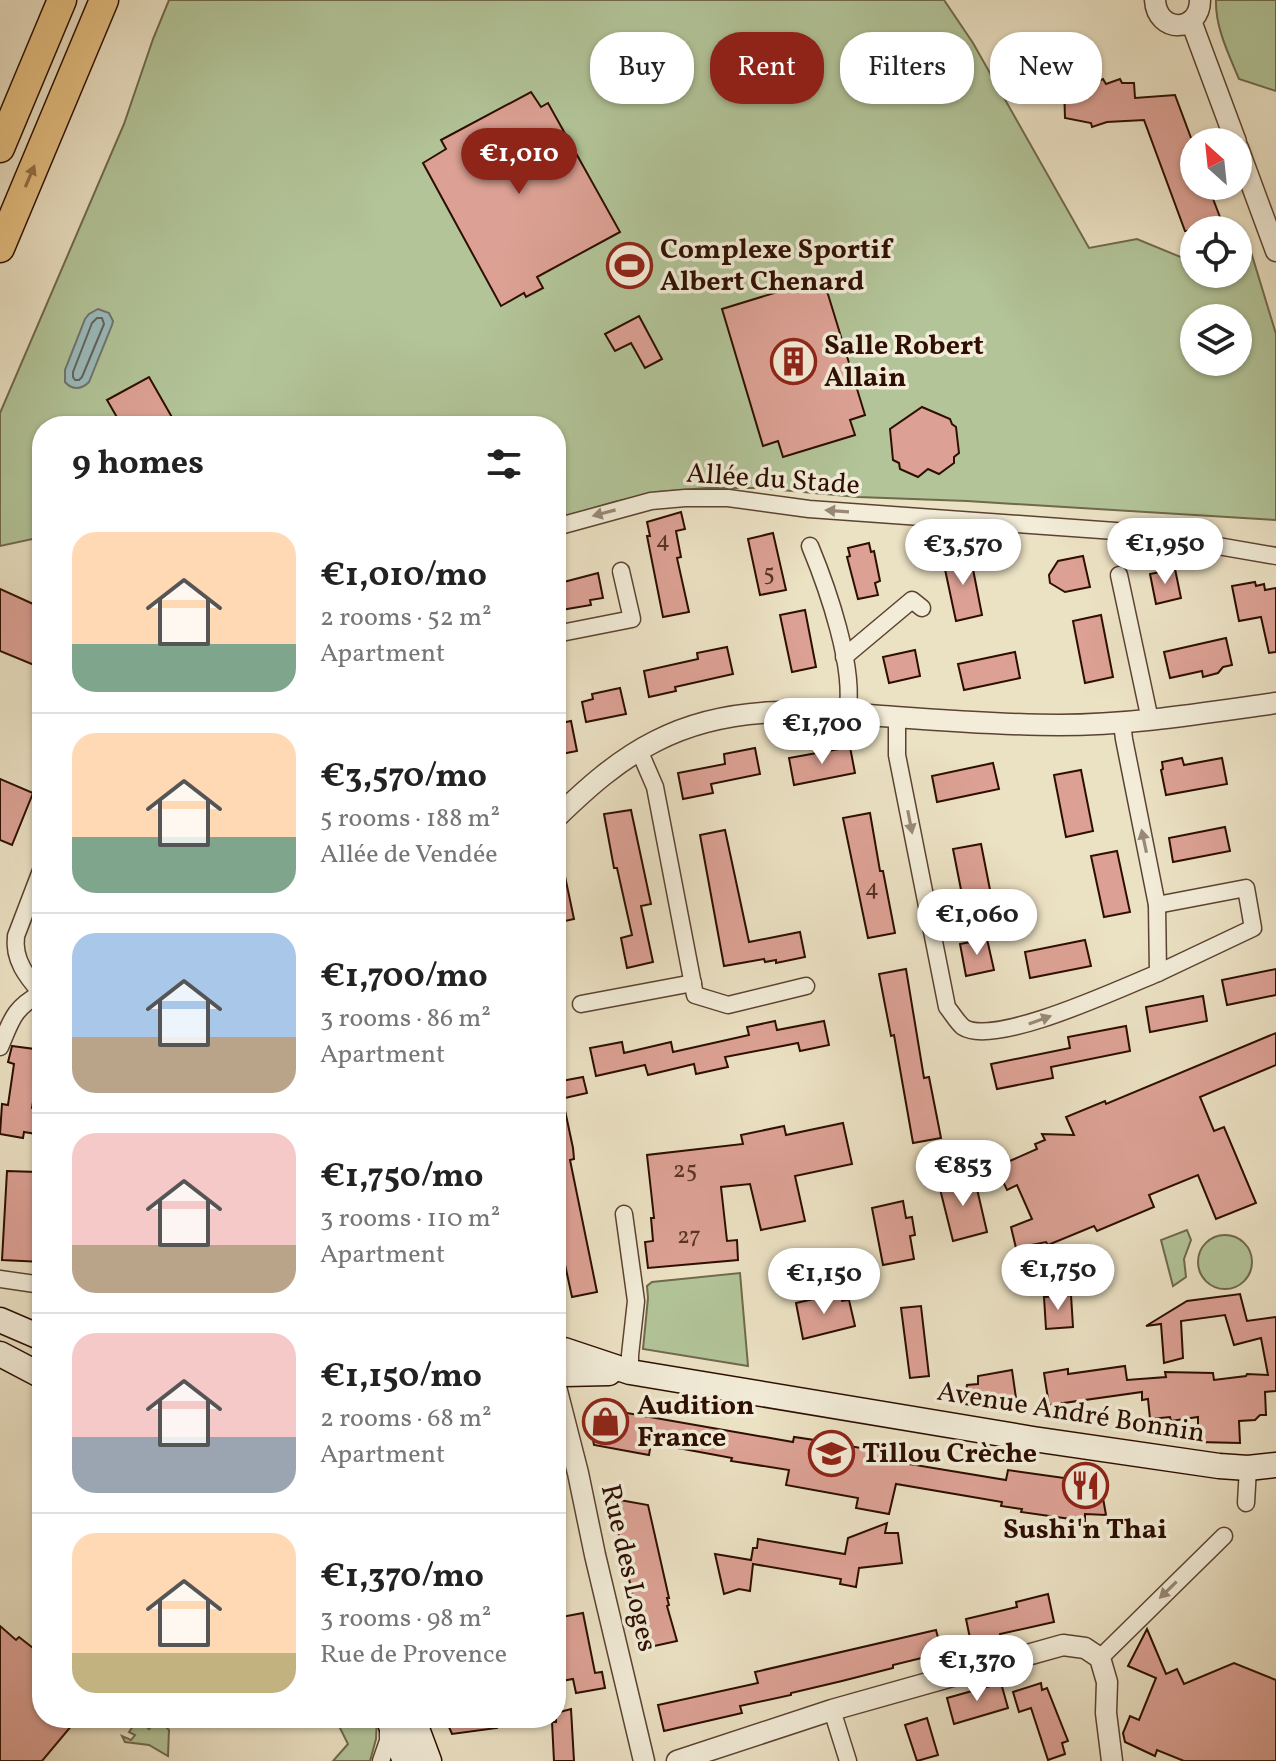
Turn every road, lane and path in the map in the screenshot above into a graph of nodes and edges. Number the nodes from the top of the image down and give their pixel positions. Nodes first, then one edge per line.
1 (62, 0) edge
2 (104, 0) edge
3 (1155, 0) edge
4 (1200, 0) edge
5 (1191, 21) junction
6 (1231, 128) edge
7 (0, 148) edge
8 (1252, 186) edge
9 (0, 248) edge
10 (1276, 251) edge
11 (566, 524) edge
12 (810, 546) dead end
13 (1276, 556) edge
14 (621, 571) dead end
15 (1119, 575) dead end
16 (922, 608) dead end
17 (566, 632) edge
18 (844, 657) junction
19 (1276, 703) edge
20 (847, 713) junction
21 (897, 717) junction
22 (1150, 720) junction
23 (1122, 723) junction
24 (639, 750) junction
25 (566, 809) edge
26 (32, 894) edge
27 (1157, 905) junction
28 (1158, 973) junction
29 (32, 983) edge
30 (693, 983) junction
31 (806, 986) dead end
32 (32, 998) edge
33 (581, 1004) dead end
34 (0, 1047) edge
35 (624, 1214) dead end
36 (0, 1279) edge
37 (32, 1284) edge
38 (0, 1320) edge
39 (32, 1334) edge
40 (0, 1354) edge
41 (566, 1367) edge
42 (32, 1371) edge
43 (630, 1372) junction
44 (566, 1405) edge
45 (1276, 1465) edge
46 (1248, 1468) junction
47 (1246, 1503) dead end
48 (1224, 1536) dead end
49 (1100, 1658) junction
50 (832, 1710) junction
51 (388, 1728) edge
52 (392, 1728) edge
53 (417, 1728) edge
54 (381, 1761) edge
55 (405, 1761) edge
56 (429, 1761) edge
57 (644, 1761) edge
58 (677, 1761) edge
59 (848, 1761) edge
60 (1112, 1761) edge

1 - 7 highway
9 -> 2 highway
3 - 5 street
4 - 5 street
5 - 6 street
8 - 10 street
13 -> 11 street, Allée du Stade
12 - 18 street
14 - 17 street
15 - 22 street
16 - 18 street
18 - 20 street
19 - 22 street
20 - 21 street
20 - 24 street
21 - 23 street
21 -> 28 street
22 - 23 street
27 -> 23 street
24 - 25 street
24 - 30 street
26 - 29 street
27 - 28 street
27 - 28 street
30 - 31 street
30 - 33 street
32 - 34 street
35 - 43 street
36 - 37 street
38 - 39 main road
40 - 42 main road
41 - 43 main road
43 - 46 main road, Avenue André Bonnin
44 - 57 street, Rue des Loges
45 - 46 main road, Avenue André Bonnin
46 - 47 street
48 -> 49 street
49 - 50 street
49 - 60 street
50 - 58 street
50 - 59 street
51 - 54 street
52 - 55 main road
53 - 56 main road

